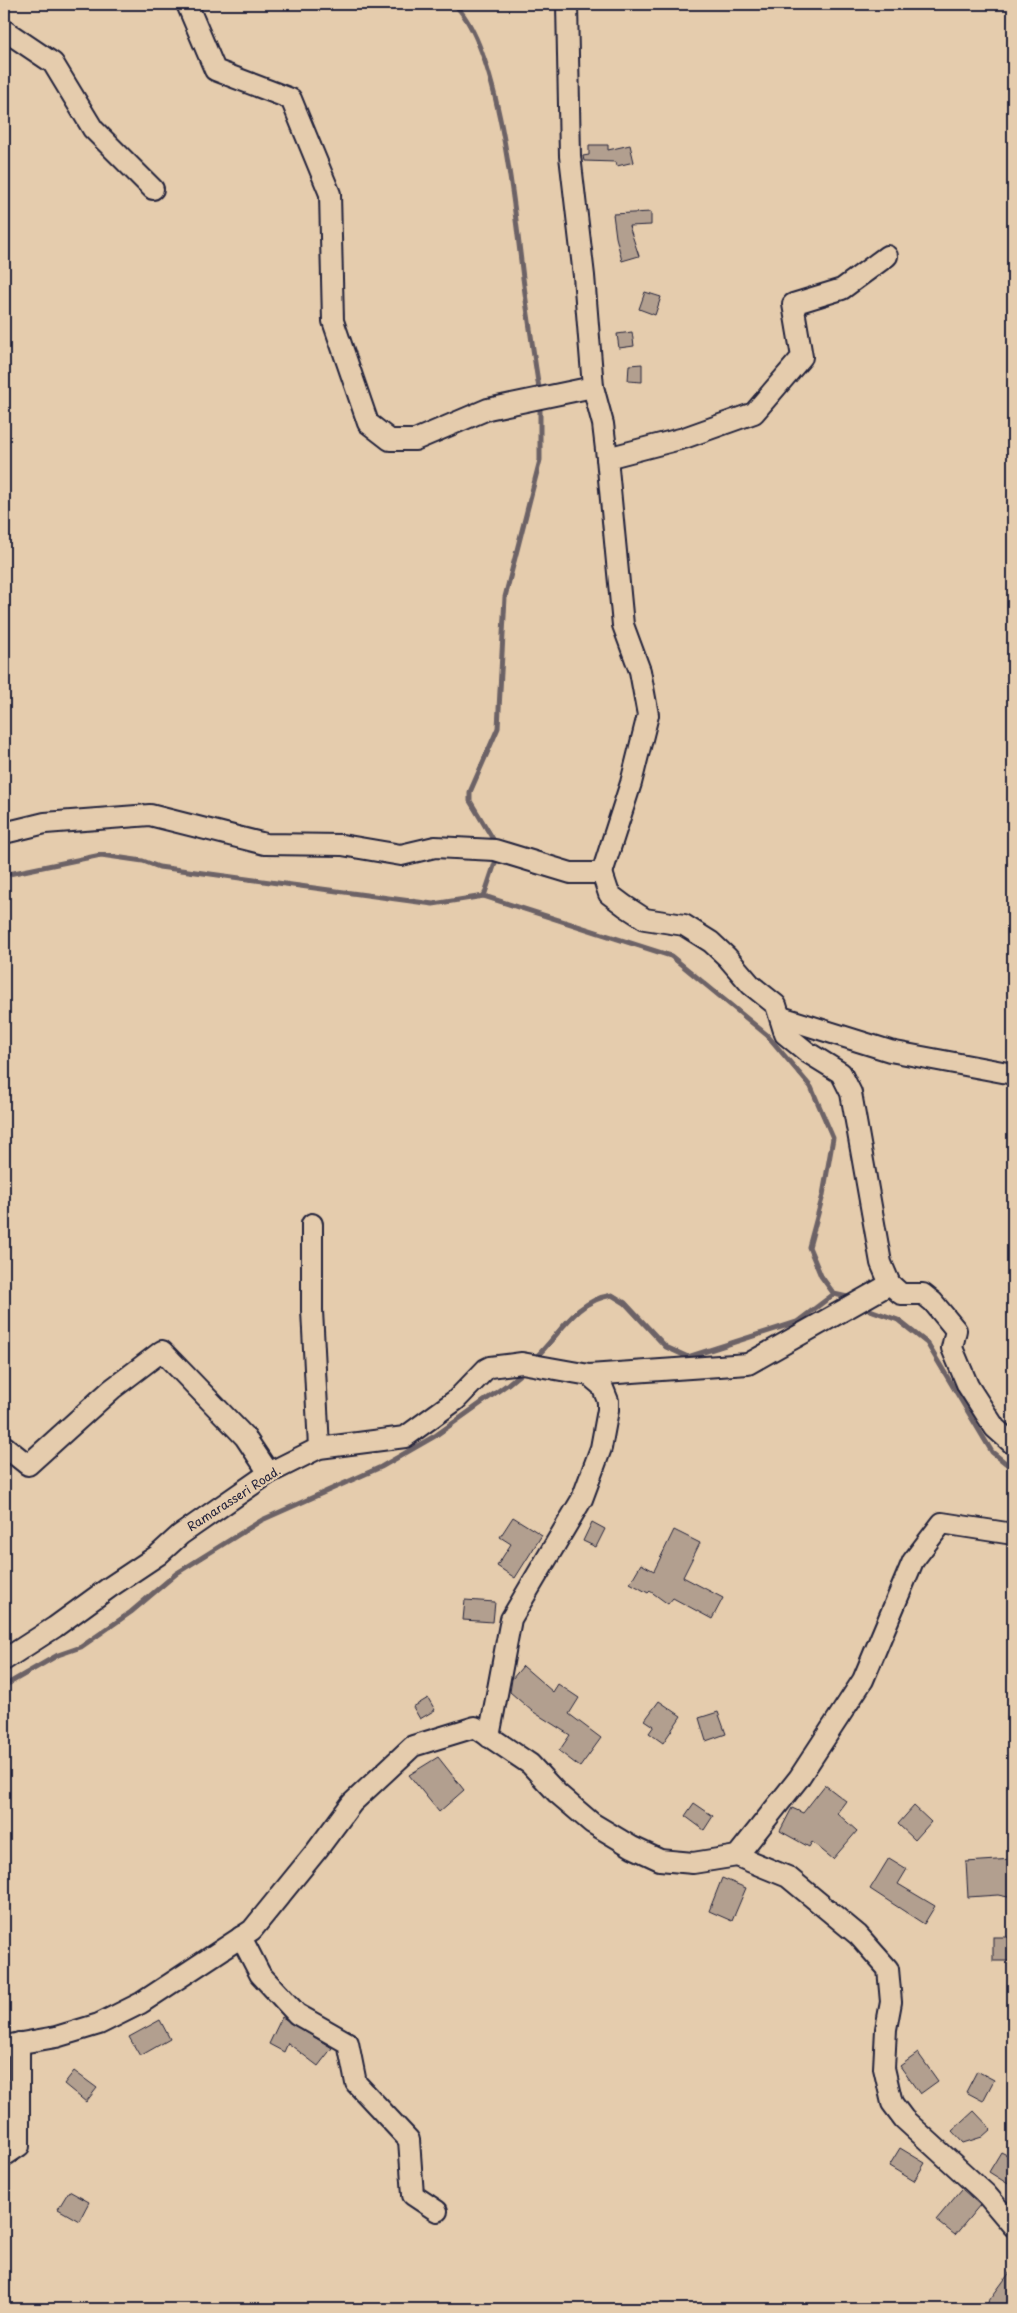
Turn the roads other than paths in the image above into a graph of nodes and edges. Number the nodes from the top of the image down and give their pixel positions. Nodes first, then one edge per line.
1 (187, 4) edge
2 (567, 4) edge
3 (4, 30) edge
4 (153, 189) dead end
5 (887, 256) dead end
6 (593, 387) junction
7 (607, 458) junction
8 (4, 834) edge
9 (602, 873) junction
10 (781, 1016) junction
11 (1013, 1074) edge
12 (312, 1224) dead end
13 (890, 1284) junction
14 (589, 1375) junction
15 (1013, 1444) edge
16 (4, 1446) edge
17 (319, 1448) junction
18 (269, 1474) junction
19 (1013, 1534) edge
20 (4, 1660) edge
21 (489, 1737) junction
22 (737, 1856) junction
23 (241, 1937) junction
24 (11, 2045) edge
25 (4, 2156) edge
26 (438, 2211) dead end
27 (1013, 2226) edge

1 - 6 street
2 - 6 street
3 - 4 street
5 - 7 street
6 - 7 street
7 - 9 street
8 - 9 street
9 - 10 street
10 - 11 street
10 - 13 street
12 - 17 street
13 - 14 street, Ramarasseri Road.
13 - 15 street
14 - 17 street, Ramarasseri Road.
14 - 21 street
16 - 18 street
17 - 18 street, Ramarasseri Road.
18 - 20 street, Ramarasseri Road.
19 - 22 street
21 - 22 street
21 - 23 street
22 - 27 street
23 - 24 street
23 - 26 street
24 - 25 street

